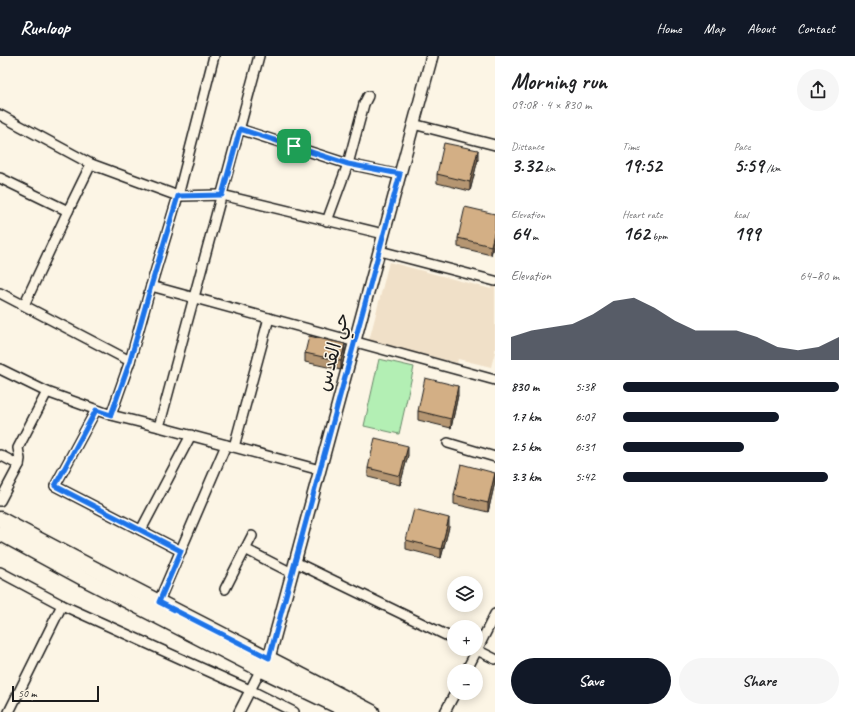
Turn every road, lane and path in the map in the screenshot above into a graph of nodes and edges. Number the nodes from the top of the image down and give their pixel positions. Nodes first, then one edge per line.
1 (214, 56) edge
2 (259, 56) edge
3 (432, 56) edge
4 (368, 96) dead end
5 (0, 115) edge
6 (413, 124) junction
7 (240, 129) junction
8 (495, 145) edge
9 (91, 164) junction
10 (348, 164) junction
11 (400, 174) junction
12 (0, 178) edge
13 (222, 195) junction
14 (178, 196) junction
15 (68, 211) junction
16 (327, 221) junction
17 (384, 234) junction
18 (380, 251) junction
19 (495, 281) edge
20 (151, 286) junction
21 (0, 293) edge
22 (194, 298) junction
23 (24, 305) junction
24 (269, 318) junction
25 (355, 342) junction
26 (130, 361) junction
27 (0, 369) edge
28 (495, 380) edge
29 (47, 392) junction
30 (96, 410) junction
31 (111, 415) junction
32 (160, 427) junction
33 (191, 435) junction
34 (448, 443) dead end
35 (230, 446) junction
36 (0, 455) edge
37 (495, 457) edge
38 (19, 465) junction
39 (320, 470) junction
40 (0, 500) edge
41 (0, 519) edge
42 (141, 530) junction
43 (0, 533) edge
44 (252, 536) dead end
45 (245, 549) junction
46 (181, 551) junction
47 (293, 568) junction
48 (0, 572) edge
49 (225, 589) dead end
50 (159, 602) junction
51 (62, 606) junction
52 (495, 614) edge
53 (447, 636) edge
54 (483, 637) edge
55 (483, 654) edge
56 (269, 658) junction
57 (495, 660) edge
58 (260, 669) junction
59 (250, 690) junction
60 (451, 700) edge
61 (8, 712) edge
62 (239, 712) edge
63 (294, 712) edge
64 (350, 712) edge
65 (372, 712) edge
66 (445, 712) edge

1 - 14 street
2 - 7 street
3 - 6 street, حي القدس
4 - 10 street
5 - 9 street
6 - 8 street
6 - 11 street, حي القدس
7 - 10 street
7 - 13 street
9 - 14 street
9 - 15 street
10 - 11 street
10 - 16 street
11 - 17 street, حي القدس
12 - 15 street
13 - 14 street
13 - 16 street
13 - 22 street
14 - 20 street
15 - 23 street
16 - 17 street
17 - 18 street, حي القدس
18 - 19 street
18 - 25 street, حي القدس
20 - 22 street
20 - 26 street
21 - 23 street
22 - 24 street
22 - 32 street
23 - 26 street
24 - 25 street
24 - 35 street
25 - 28 street
25 - 39 street, حي القدس
26 - 31 street
27 - 29 street
29 - 30 street
29 - 38 street
30 - 31 street
30 - 42 street
31 - 32 street
32 - 33 street
33 - 35 street
33 - 42 street
34 - 37 street
35 - 39 street
35 - 46 street
36 - 38 street
38 - 40 street
39 - 47 street, حي القدس
41 - 50 main road
42 - 46 street
43 - 58 main road
44 - 45 street
45 - 47 street
45 - 49 street
46 - 50 street
47 - 53 street
47 - 56 street, حي القدس
48 - 51 street
50 - 56 main road
51 - 59 street
51 - 61 street
52 - 54 street
55 - 57 street
56 - 58 street
56 - 65 main road
58 - 59 street
58 - 64 main road
59 - 62 street
59 - 63 street
60 - 66 street

